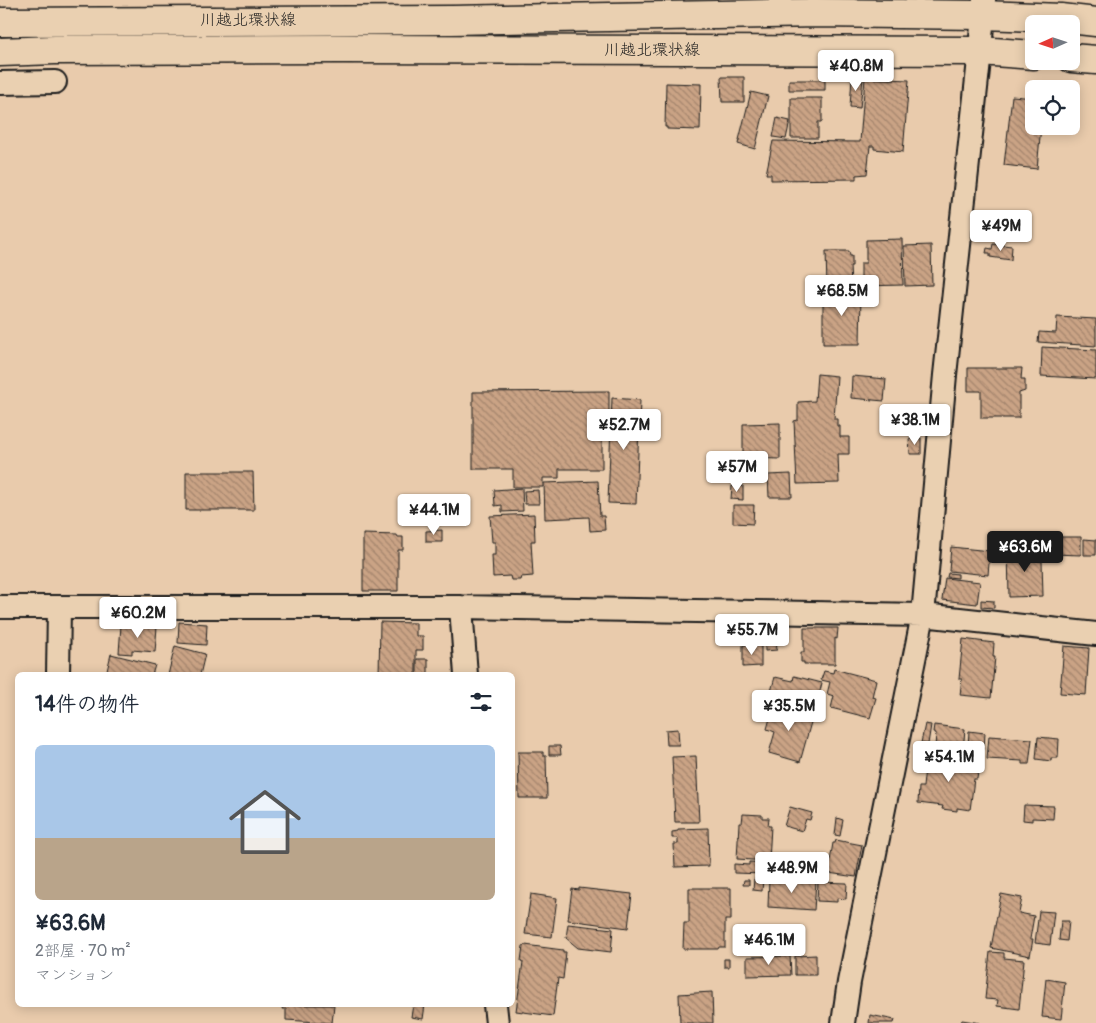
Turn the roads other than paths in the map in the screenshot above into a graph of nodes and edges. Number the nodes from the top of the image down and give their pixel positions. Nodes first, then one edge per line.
1 (817, 7) edge
2 (983, 8) edge
3 (0, 22) edge
4 (1096, 22) edge
5 (980, 51) junction
6 (0, 52) edge
7 (1025, 54) edge
8 (1080, 59) edge
9 (1096, 60) edge
10 (55, 82) dead end
11 (0, 83) edge
12 (0, 607) edge
13 (59, 607) junction
14 (461, 607) junction
15 (922, 616) junction
16 (1096, 634) edge
17 (58, 672) edge
18 (466, 672) edge
19 (495, 1007) edge
20 (497, 1023) edge
21 (843, 1023) edge

1 - 2 main road, 川越北環状線
1 - 3 main road, 川越北環状線
2 - 4 main road, 川越北環状線
2 - 5 street
5 - 6 main road, 川越北環状線
5 - 7 main road, 川越北環状線
5 - 15 street
8 - 9 main road
10 - 11 street
12 - 13 street
13 - 14 street
13 - 17 street
14 - 15 street
14 - 18 street
15 - 16 street
15 - 21 street
19 - 20 street

